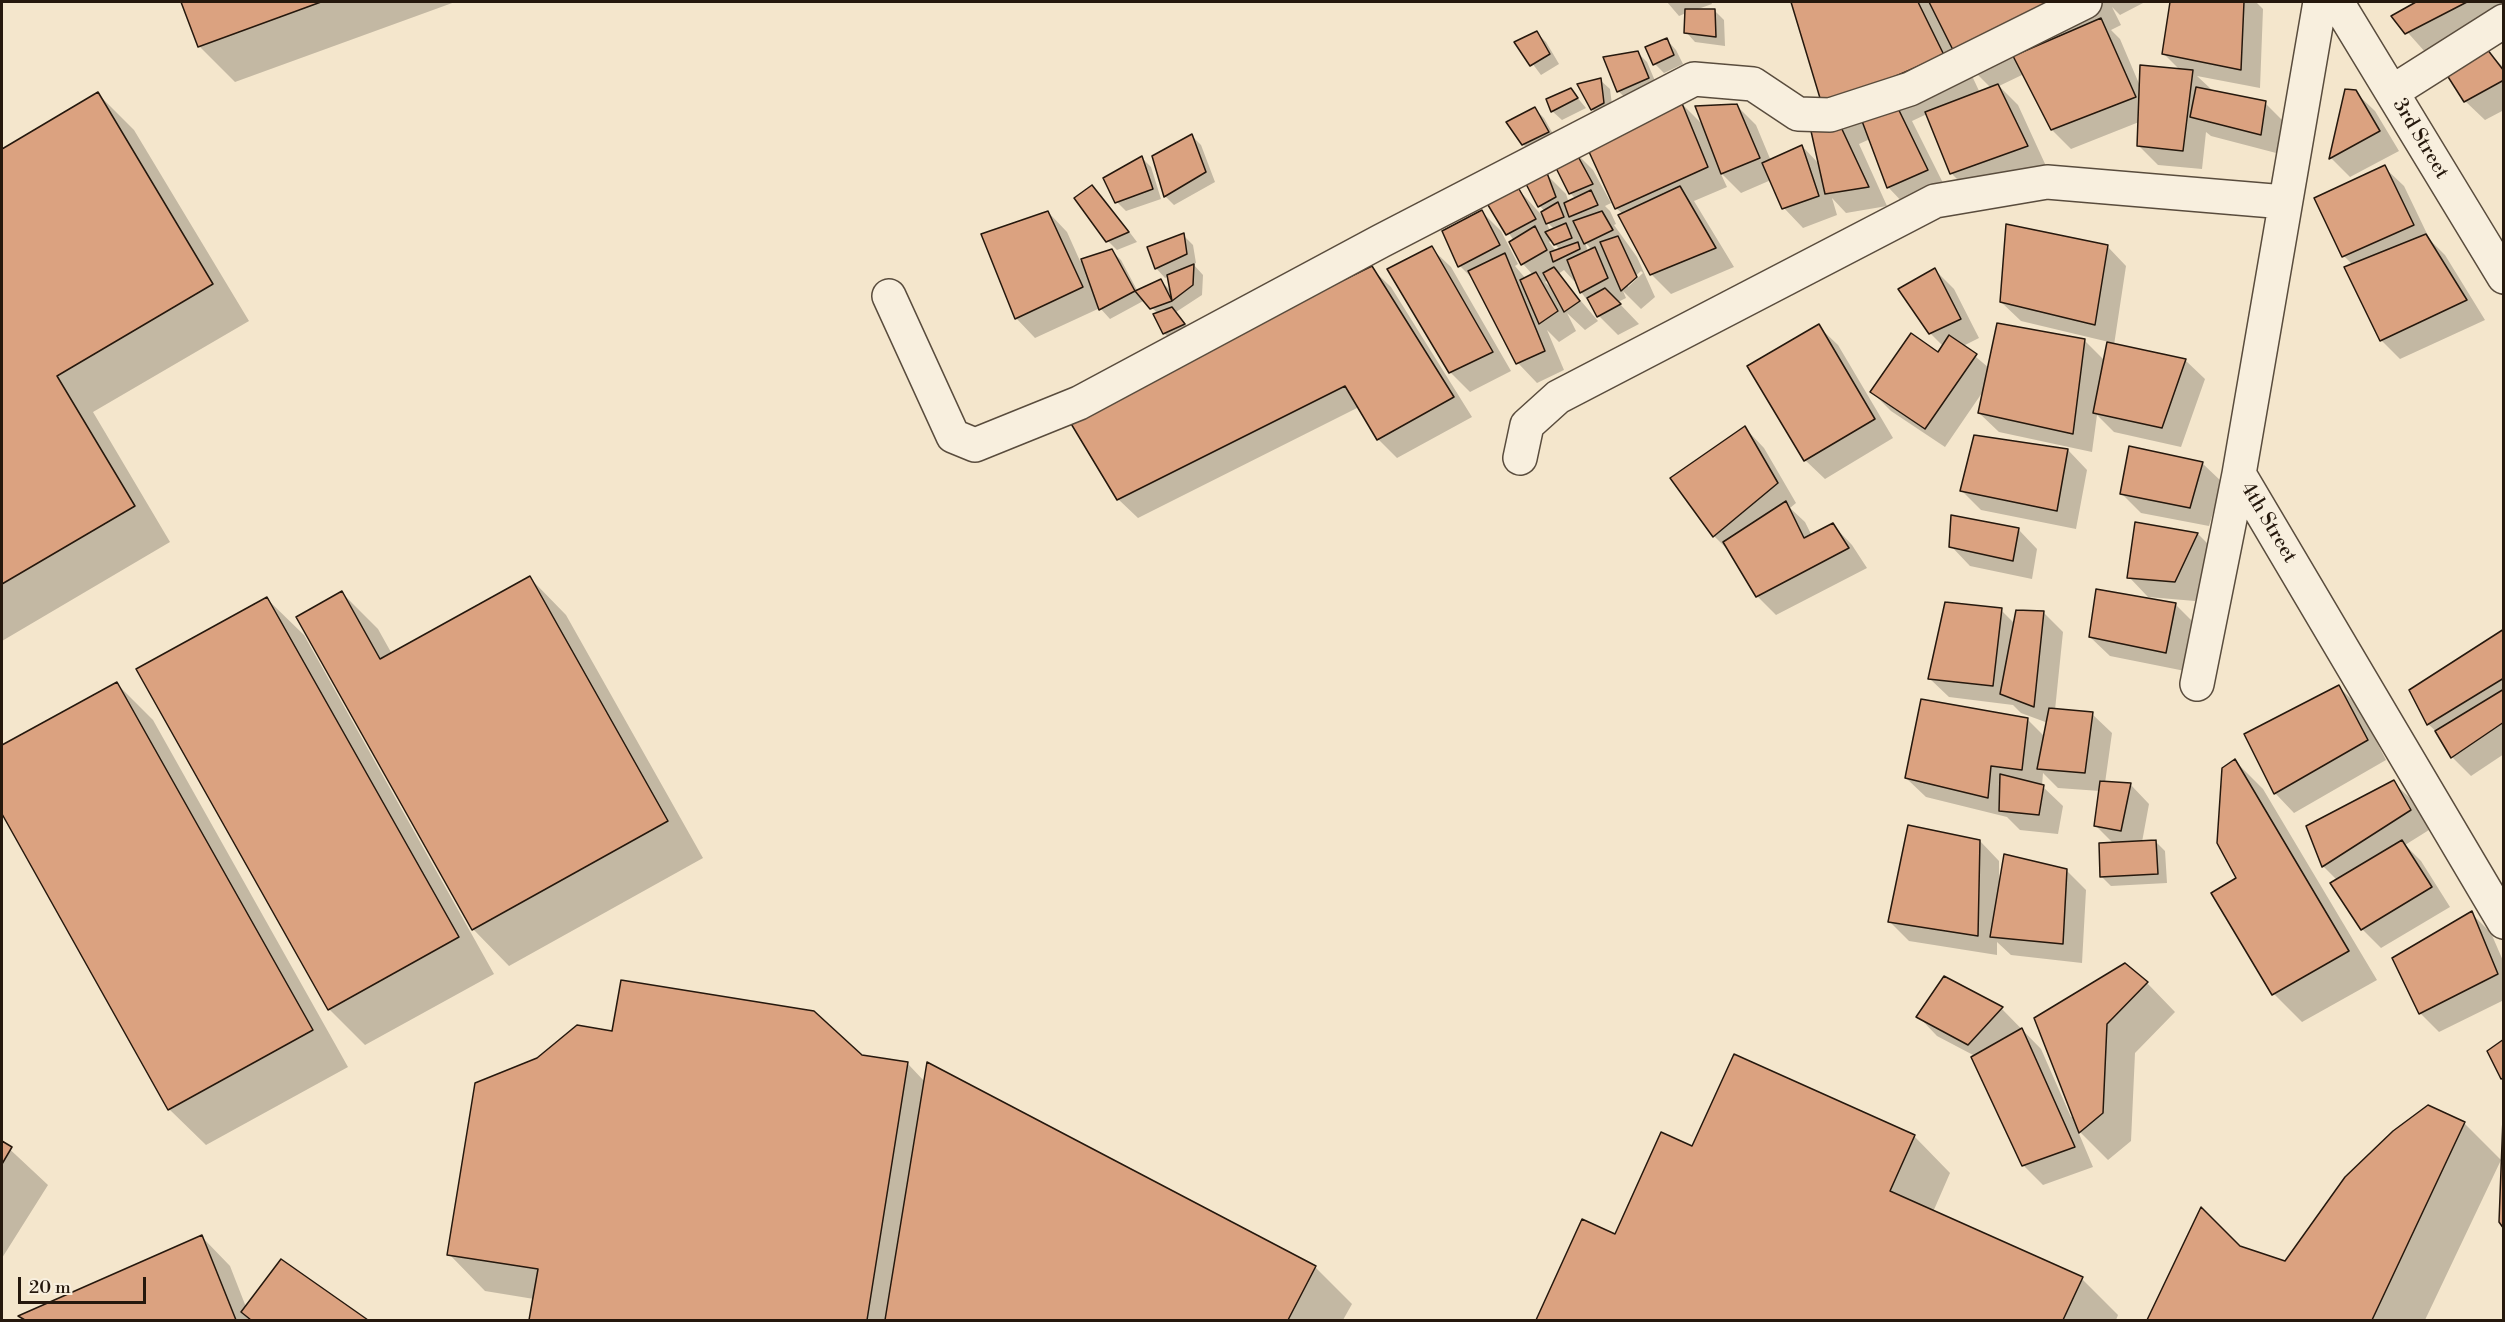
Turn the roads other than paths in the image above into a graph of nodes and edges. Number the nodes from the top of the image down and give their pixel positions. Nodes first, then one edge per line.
1 (2085, 2) edge
2 (2320, 2) edge
3 (2337, 2) edge
4 (2504, 21) edge
5 (2391, 92) junction
6 (2285, 202) junction
7 (2504, 277) edge
8 (889, 296) dead end
9 (1520, 458) dead end
10 (2239, 474) junction
11 (2198, 684) dead end
12 (2504, 922) edge

1 - 8 street
2 - 6 street, 4th Street
3 - 5 street, 3rd Street
4 - 5 street
5 - 7 street, 3rd Street
6 - 9 street
6 - 10 street, 4th Street
10 - 11 street
10 - 12 street, 4th Street

